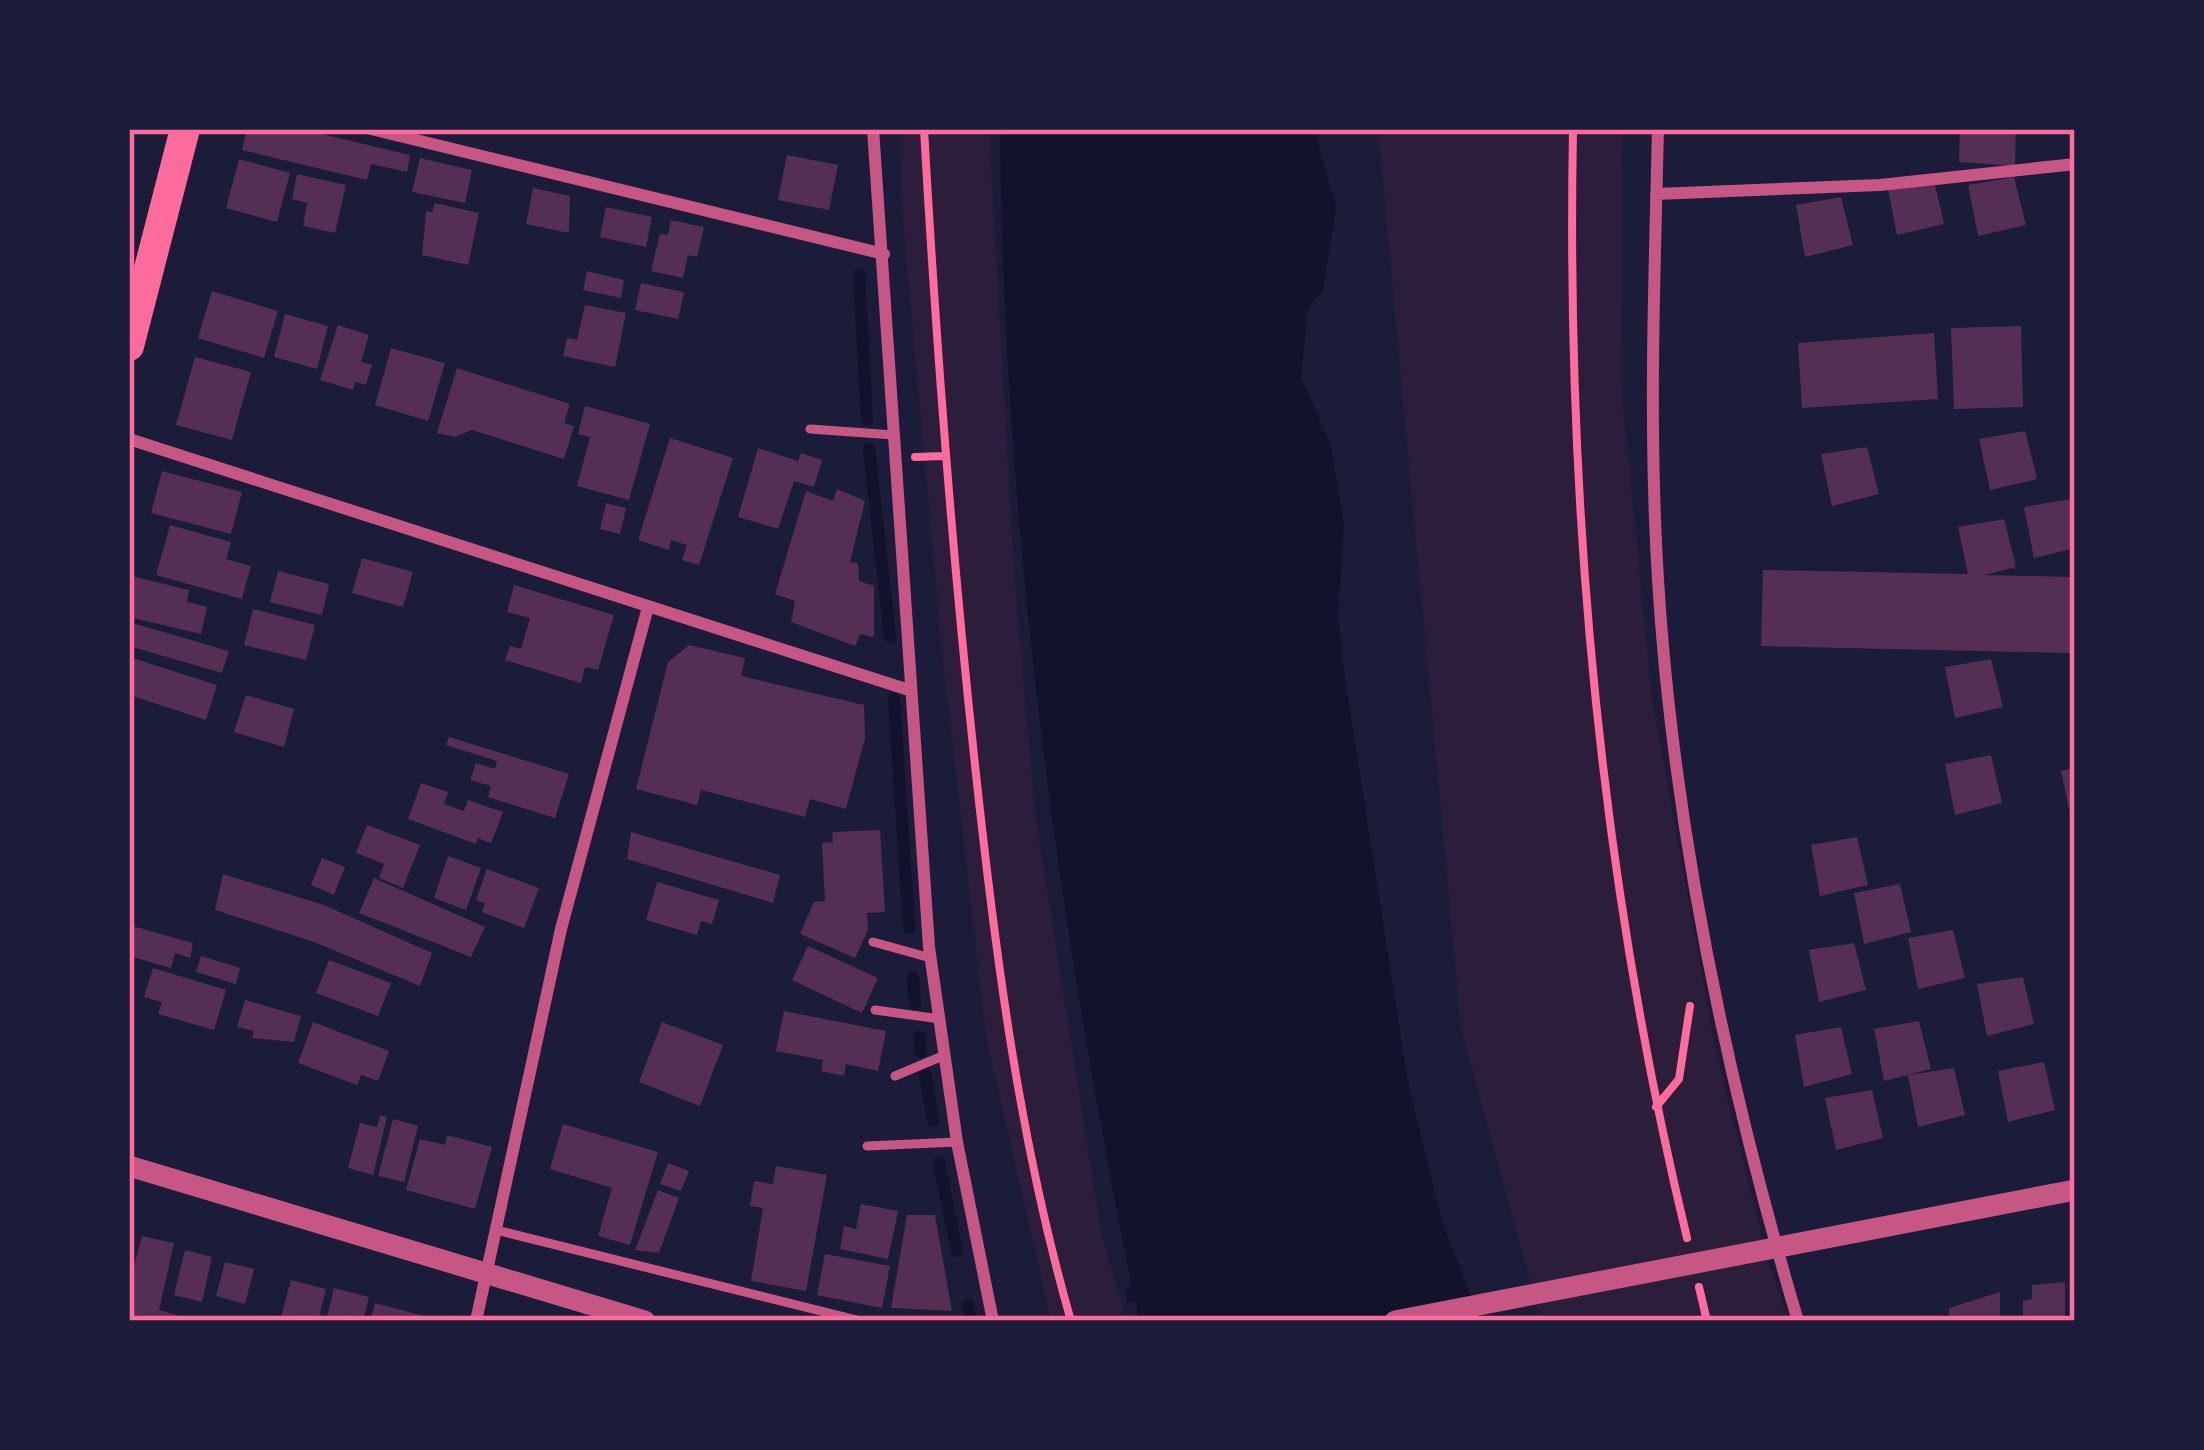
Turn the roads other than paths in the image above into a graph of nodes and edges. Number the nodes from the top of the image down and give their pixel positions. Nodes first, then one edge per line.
1 (185, 129) edge
2 (371, 129) edge
3 (873, 129) edge
4 (1658, 129) edge
5 (2075, 164) edge
6 (1656, 194) junction
7 (884, 254) junction
8 (129, 346) edge
9 (811, 429) dead end
10 (894, 434) junction
11 (129, 439) edge
12 (648, 607) junction
13 (909, 690) junction
14 (873, 942) dead end
15 (931, 958) junction
16 (875, 1010) dead end
17 (940, 1019) junction
18 (945, 1055) junction
19 (895, 1076) dead end
20 (957, 1142) junction
21 (867, 1146) dead end
22 (129, 1166) edge
23 (2075, 1190) edge
24 (496, 1231) junction
25 (1779, 1248) junction
26 (486, 1274) junction
27 (477, 1321) edge
28 (646, 1321) edge
29 (862, 1321) edge
30 (993, 1321) edge
31 (1395, 1321) edge
32 (1798, 1321) edge

1 - 8 highway
2 - 7 street
3 - 7 street
4 - 6 street
5 - 6 street
6 - 25 street
7 - 10 street
9 - 10 lane
10 - 13 street
11 - 12 street
12 - 13 street
12 - 24 street
13 - 15 street
14 - 15 lane
15 - 17 street
16 - 17 lane
17 - 18 street
18 - 19 lane
18 - 20 street
20 - 21 lane
20 - 30 street
22 - 26 street
23 - 25 street
24 - 26 street
24 - 29 lane
25 - 31 street
25 - 32 street
26 - 27 street
26 - 28 street

